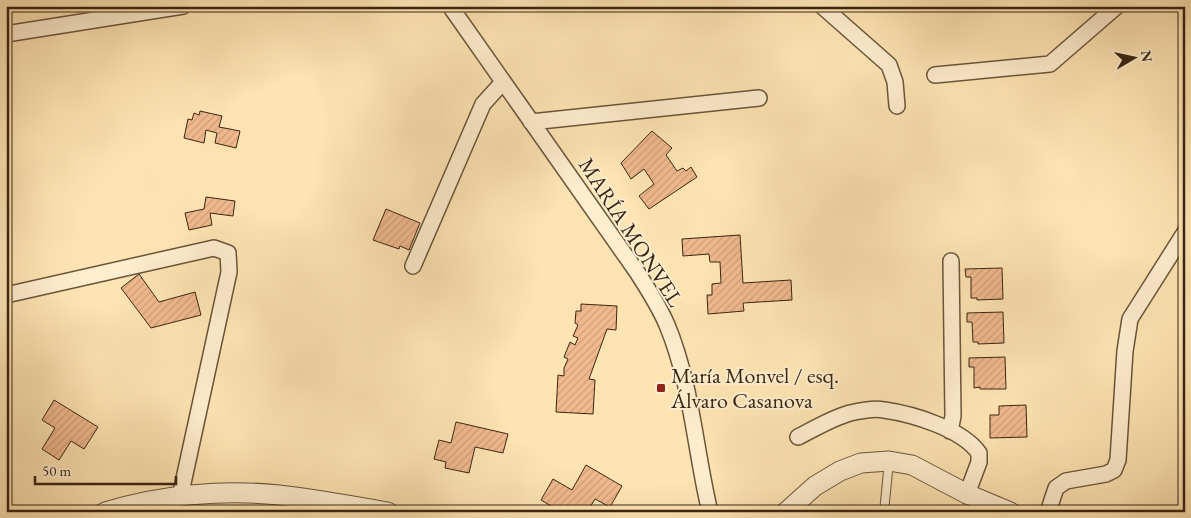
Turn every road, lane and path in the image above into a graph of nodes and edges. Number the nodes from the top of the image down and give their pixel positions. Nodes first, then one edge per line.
1 (183, 6) edge
2 (450, 6) edge
3 (822, 6) edge
4 (1117, 6) edge
5 (6, 34) edge
6 (935, 75) dead end
7 (503, 82) junction
8 (759, 98) dead end
9 (897, 106) dead end
10 (531, 122) junction
11 (1185, 232) edge
12 (951, 260) dead end
13 (413, 266) dead end
14 (6, 295) edge
15 (950, 431) junction
16 (798, 437) dead end
17 (889, 461) junction
18 (967, 494) junction
19 (180, 497) junction
20 (105, 512) edge
21 (388, 512) edge
22 (710, 512) edge
23 (786, 512) edge
24 (884, 512) edge
25 (1010, 512) edge
26 (1048, 512) edge

1 - 5 street
2 - 7 street, MARÍA MONVEL
3 - 9 street
4 - 6 street
7 - 10 street, MARÍA MONVEL
7 - 13 street
8 - 10 street
10 - 22 street, MARÍA MONVEL
11 - 26 street
12 - 15 street
14 - 19 street
15 - 16 street
15 - 18 street
17 - 18 street
17 - 23 street
17 - 24 lane
18 - 25 street
19 - 20 street
19 - 21 street

